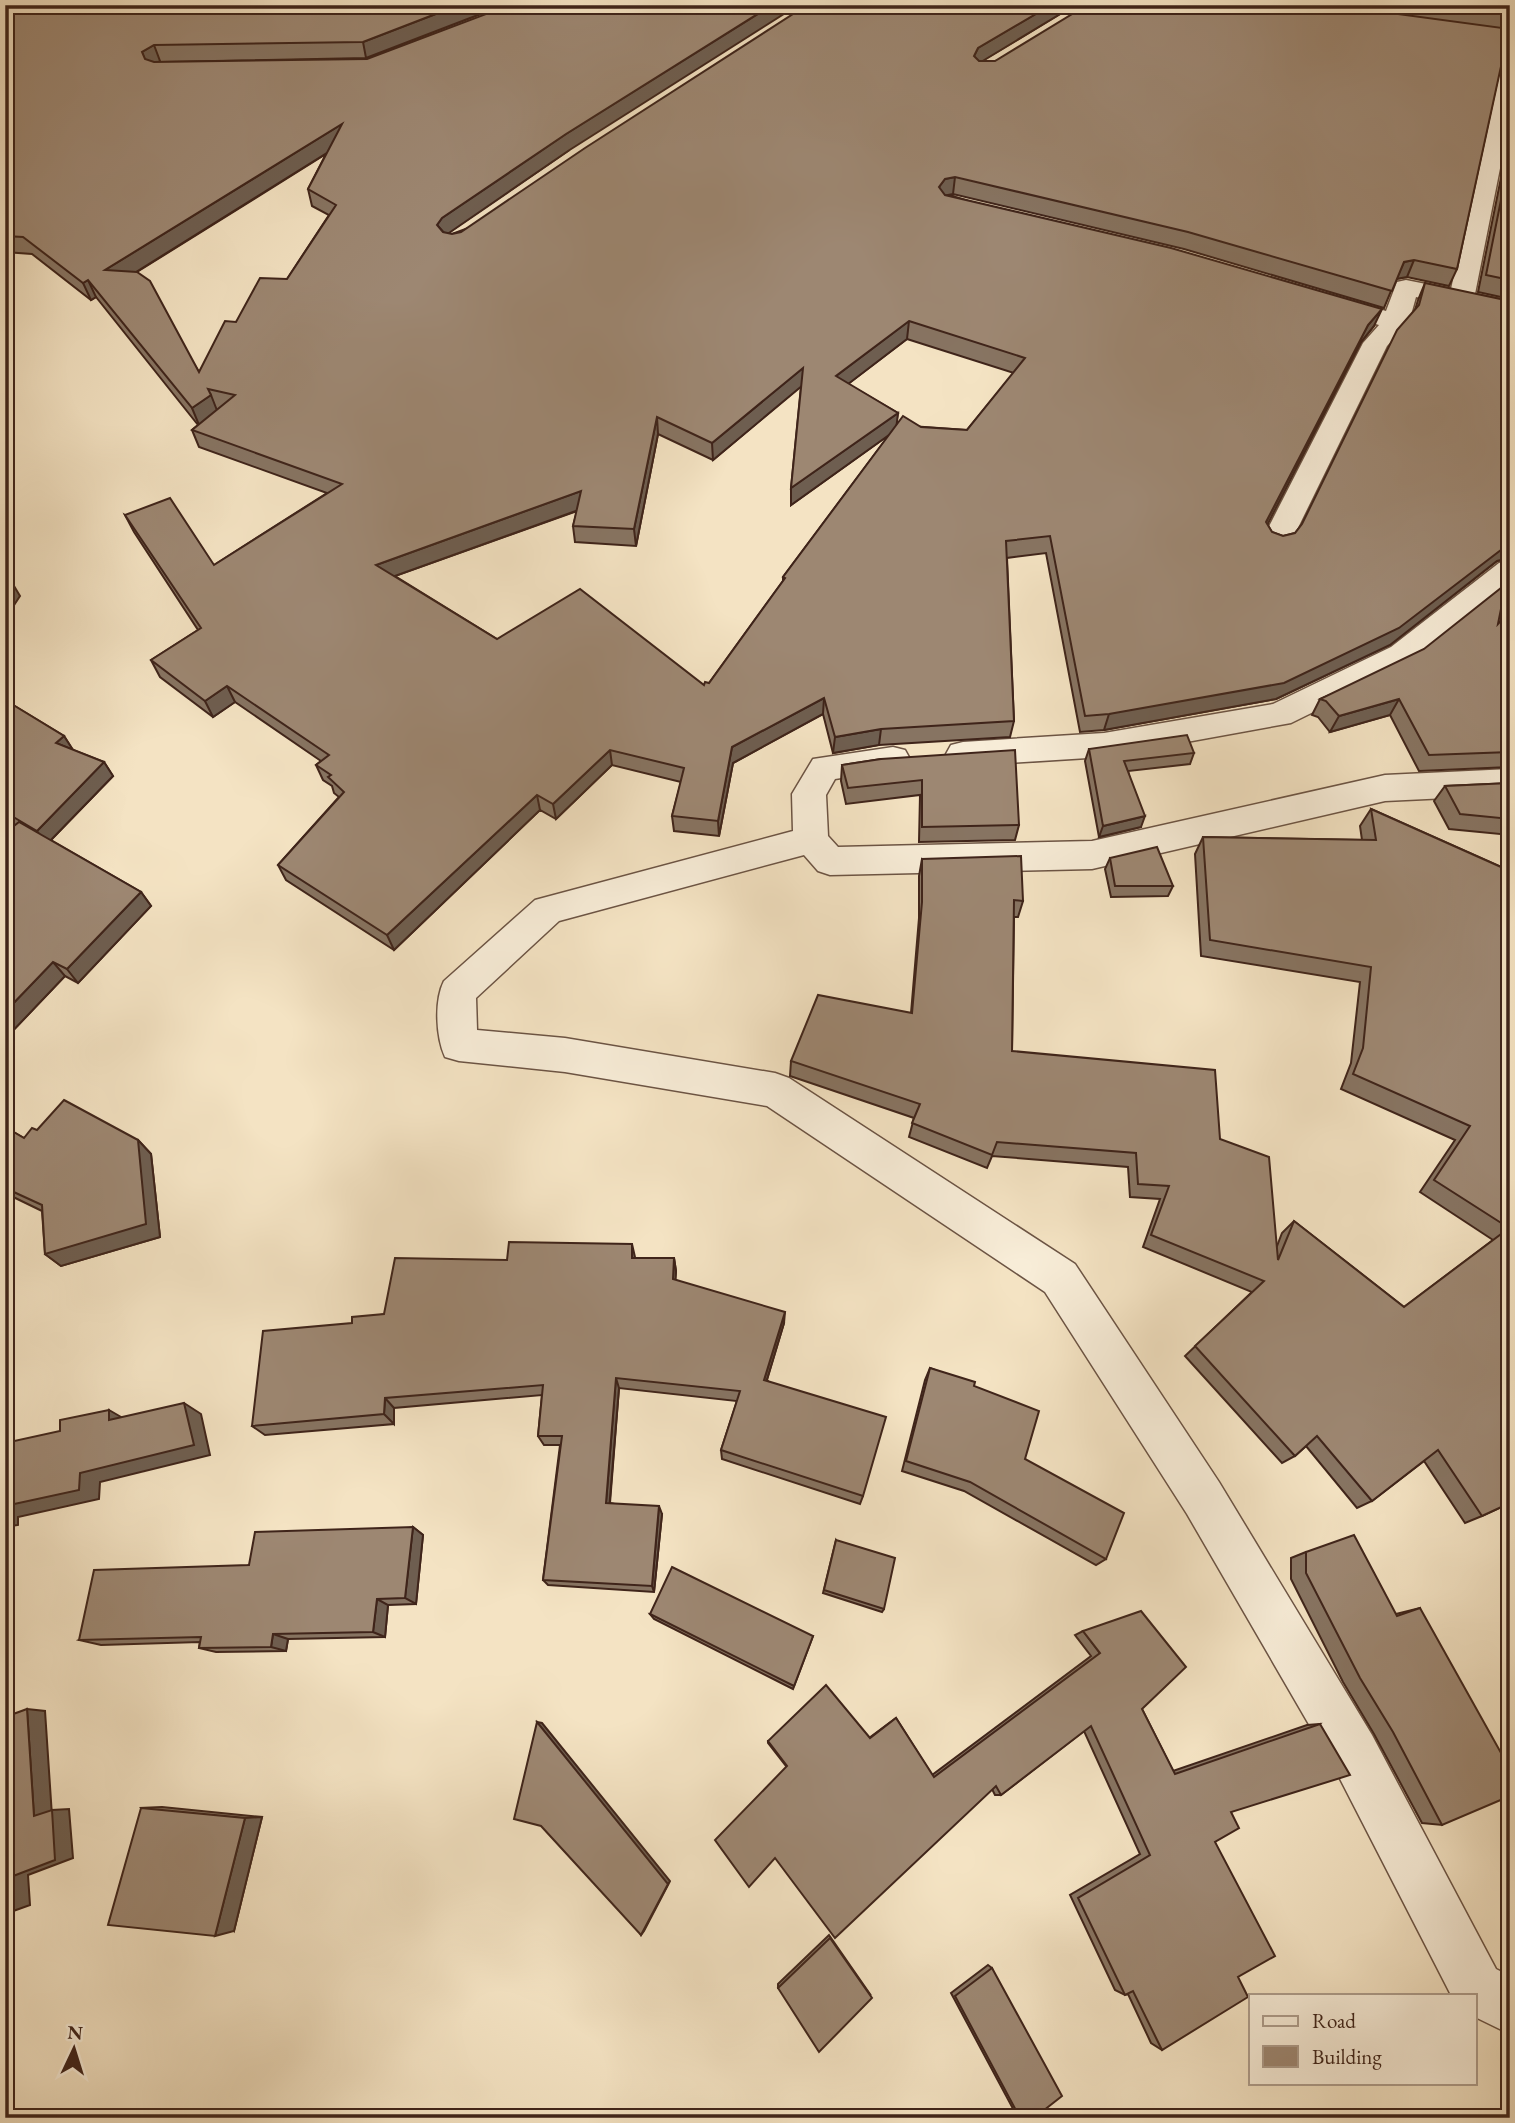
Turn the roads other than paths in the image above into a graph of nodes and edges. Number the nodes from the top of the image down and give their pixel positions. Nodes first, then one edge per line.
1 (1510, 65) edge
2 (1305, 295) edge
3 (1461, 299) junction
4 (1510, 309) edge
5 (1396, 321) junction
6 (1276, 540) edge
7 (1510, 570) edge
8 (1510, 782) edge
9 (811, 840) junction
10 (1510, 2006) edge

1 - 3 street
2 - 5 street
3 - 4 street
3 - 5 street
5 - 6 street
7 - 9 street
8 - 9 street
9 - 10 street

